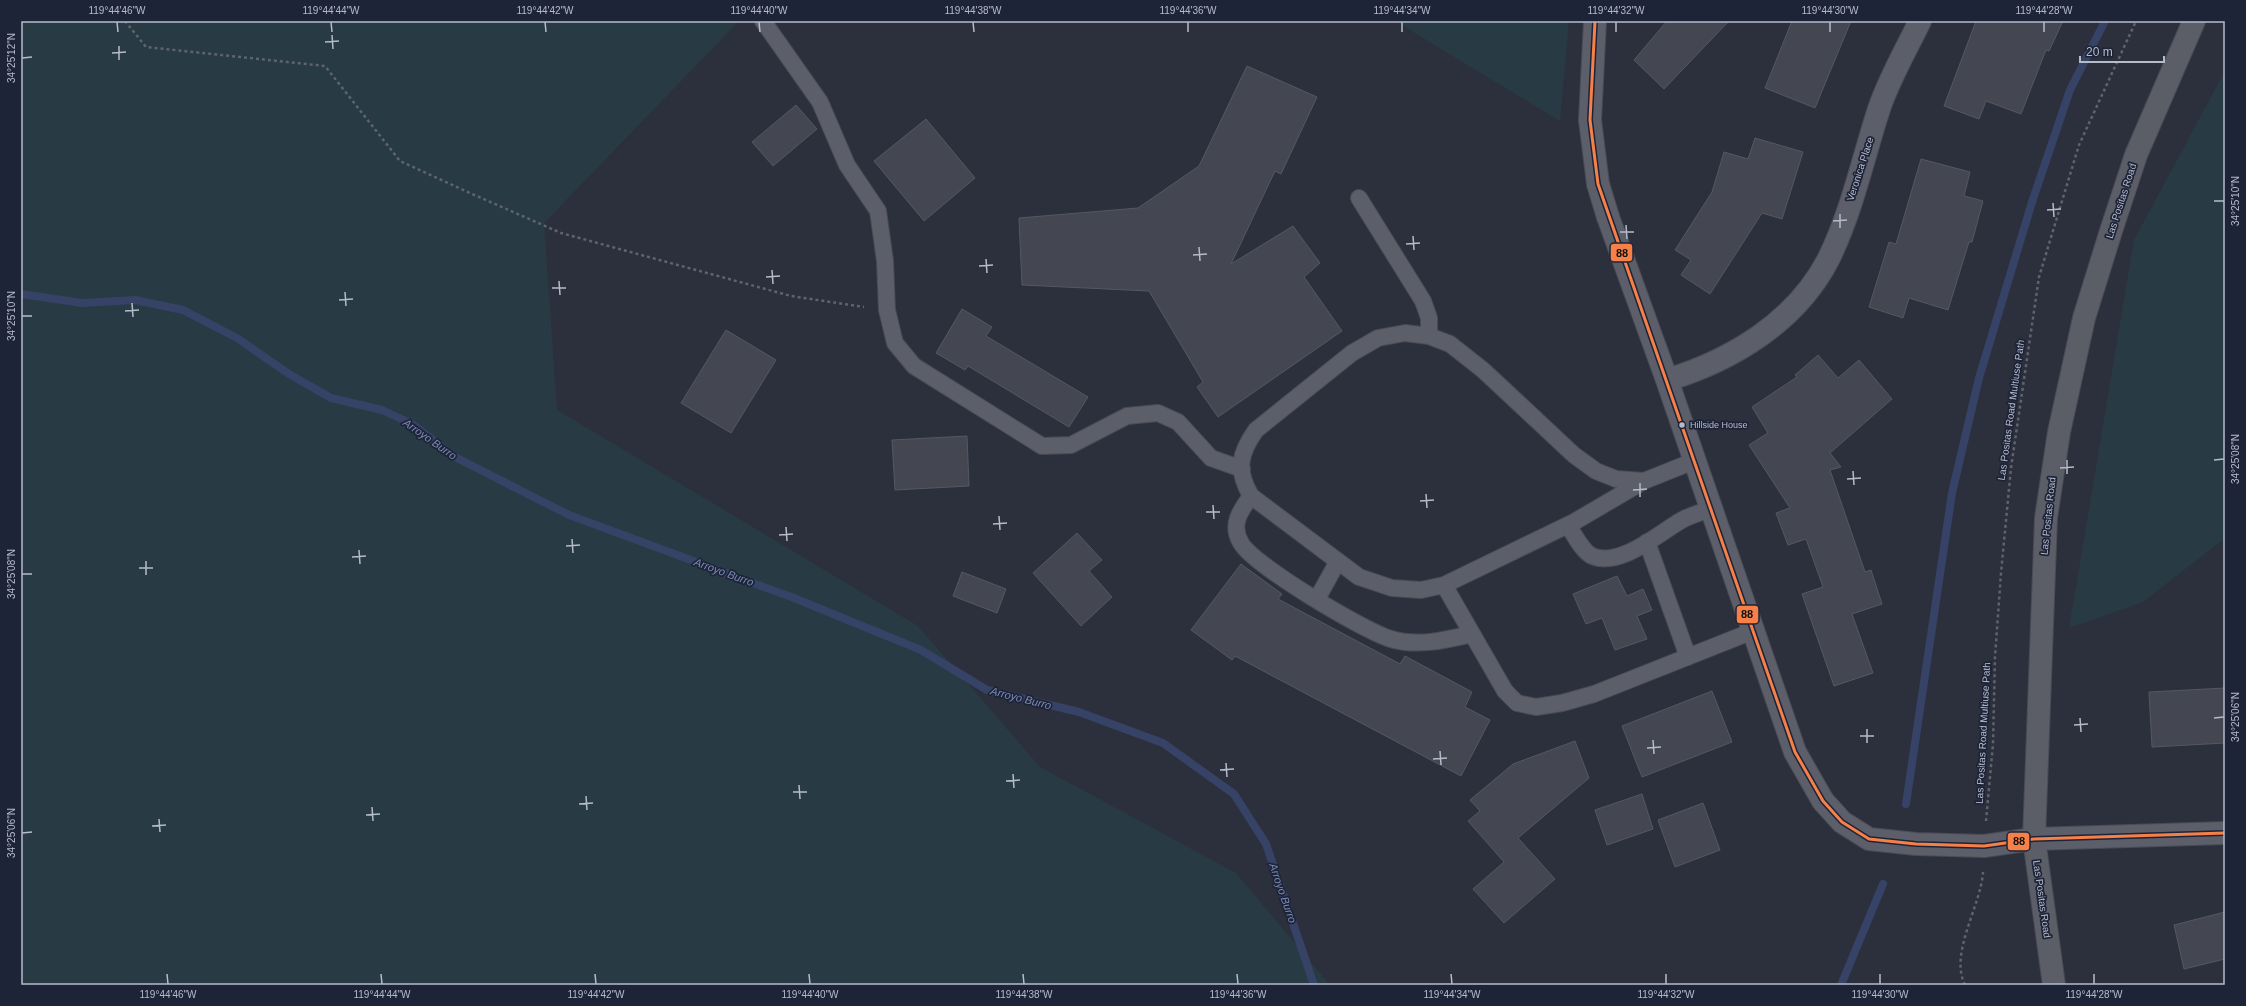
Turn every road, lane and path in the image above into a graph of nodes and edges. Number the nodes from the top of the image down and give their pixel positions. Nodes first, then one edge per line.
1 (125, 21) edge
2 (763, 21) edge
3 (1595, 21) edge
4 (1920, 21) edge
5 (2136, 21) edge
6 (2194, 21) edge
7 (1359, 198) dead end
8 (887, 310) junction
9 (1430, 336) junction
10 (1667, 380) junction
11 (1694, 461) junction
12 (1242, 469) junction
13 (1644, 481) junction
14 (1251, 496) junction
15 (1711, 509) junction
16 (1568, 525) junction
17 (1647, 542) junction
18 (1338, 561) junction
19 (1444, 585) junction
20 (1317, 600) junction
21 (1753, 631) junction
22 (1472, 634) junction
23 (1688, 657) junction
24 (1986, 820) dead end
25 (2225, 833) edge
26 (2034, 839) junction
27 (1983, 875) dead end
28 (1965, 985) edge
29 (2054, 985) edge

1 - 8 path
2 - 8 lane
3 - 10 street
4 - 10 street, Veronica Place
5 - 24 path, Las Positas Road Multiuse Path
6 - 26 main road, Las Positas Road
7 - 9 lane
8 - 12 lane
9 - 12 lane
9 - 13 lane
10 - 11 street
11 - 13 lane
11 - 15 street
12 - 14 lane
13 - 16 lane
14 - 18 lane
14 - 20 lane
15 - 17 lane
15 - 21 street
16 - 17 lane
16 - 19 lane
17 - 23 lane
18 - 19 lane
18 - 20 lane
19 - 22 lane
20 - 22 lane
21 - 23 lane
21 - 26 street
22 - 23 lane
25 - 26 street
26 - 29 main road, Las Positas Road
27 - 28 path

